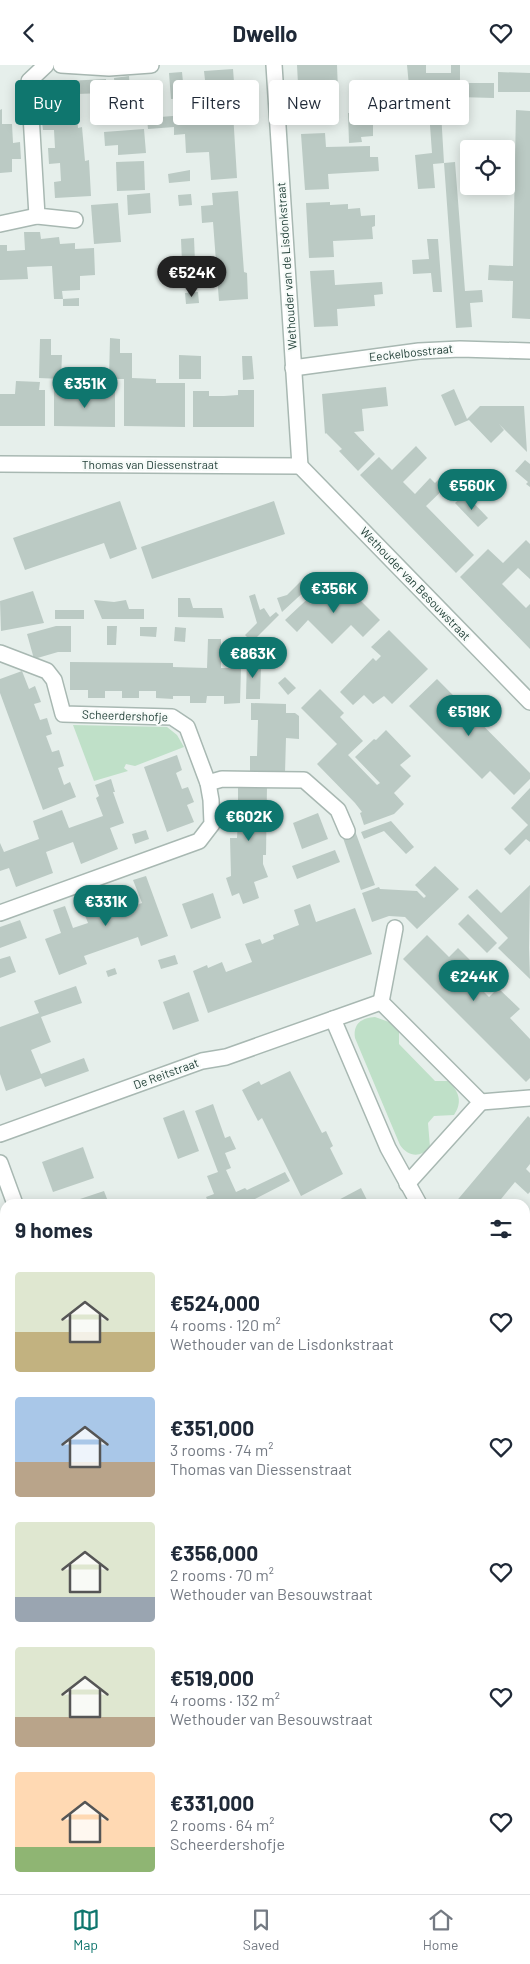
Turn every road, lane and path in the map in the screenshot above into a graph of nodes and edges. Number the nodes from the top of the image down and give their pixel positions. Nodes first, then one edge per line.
1 (46, 65) edge
2 (61, 65) edge
3 (151, 65) edge
4 (274, 65) edge
5 (36, 216) junction
6 (75, 220) dead end
7 (0, 224) edge
8 (530, 351) edge
9 (293, 368) junction
10 (0, 464) edge
11 (300, 466) junction
12 (0, 653) edge
13 (530, 702) edge
14 (208, 783) junction
15 (347, 831) dead end
16 (0, 913) edge
17 (395, 928) dead end
18 (381, 1002) junction
19 (333, 1019) junction
20 (530, 1098) edge
21 (481, 1102) junction
22 (0, 1134) edge
23 (0, 1163) edge
24 (408, 1184) junction
25 (13, 1199) edge
26 (416, 1199) edge

1 - 5 street
2 - 3 street
4 - 9 street, Wethouder van de Lisdonkstraat
5 - 6 street
5 - 7 street
8 - 9 street, Eeckelbosstraat
9 - 11 street, Wethouder van de Lisdonkstraat
10 - 11 street, Thomas van Diessenstraat
11 - 13 street, Wethouder van Besouwstraat
12 - 14 street, Scheerdershofje
14 - 15 street
14 - 16 street, Scheerdershofje
17 - 18 street
18 - 19 street, De Reitstraat
18 - 21 street
19 - 22 street, De Reitstraat
19 - 24 street
20 - 21 street
21 - 24 street
23 - 25 street
24 - 26 street

